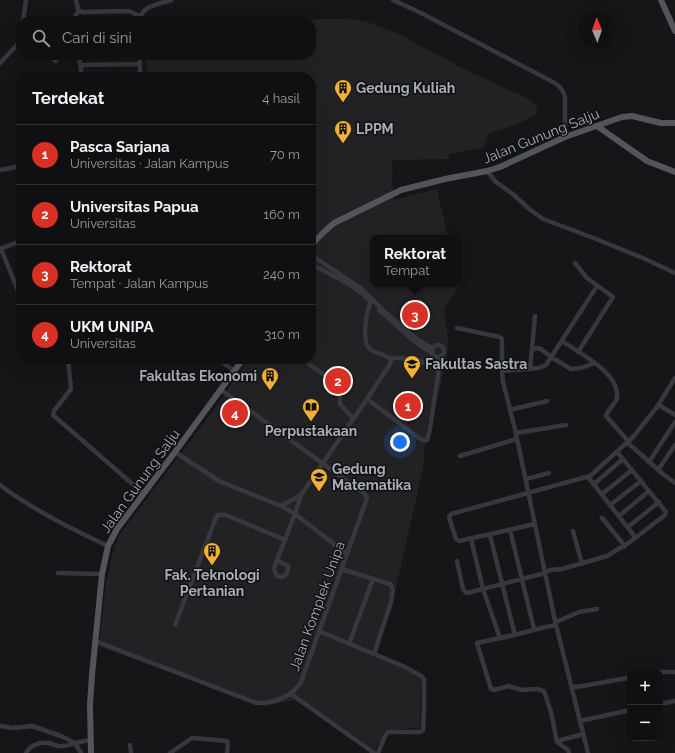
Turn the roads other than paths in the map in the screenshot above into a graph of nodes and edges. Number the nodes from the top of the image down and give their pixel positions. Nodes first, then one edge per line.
1 (26, 0) edge
2 (76, 0) edge
3 (171, 0) edge
4 (393, 0) edge
5 (661, 0) edge
6 (79, 11) junction
7 (24, 16) edge
8 (76, 16) edge
9 (137, 16) edge
10 (141, 16) edge
11 (675, 31) edge
12 (16, 47) edge
13 (80, 60) edge
14 (140, 60) edge
15 (0, 62) edge
16 (140, 64) junction
17 (80, 65) junction
18 (81, 72) edge
19 (140, 72) edge
20 (675, 123) edge
21 (597, 126) junction
22 (565, 137) junction
23 (16, 167) edge
24 (0, 170) edge
25 (487, 171) junction
26 (675, 172) edge
27 (316, 239) edge
28 (16, 243) edge
29 (0, 249) edge
30 (316, 258) edge
31 (575, 263) dead end
32 (316, 267) edge
33 (675, 273) edge
34 (16, 286) edge
35 (597, 286) junction
36 (371, 300) junction
37 (377, 306) junction
38 (368, 311) junction
39 (535, 316) dead end
40 (457, 328) dead end
41 (562, 341) junction
42 (432, 350) junction
43 (532, 350) junction
44 (578, 352) junction
45 (441, 356) junction
46 (551, 357) junction
47 (389, 358) junction
48 (594, 363) junction
49 (68, 364) edge
50 (224, 364) edge
51 (240, 364) edge
52 (310, 366) dead end
53 (440, 366) junction
54 (530, 369) junction
55 (235, 371) junction
56 (502, 371) junction
57 (675, 378) edge
58 (221, 390) junction
59 (367, 399) junction
60 (547, 401) dead end
61 (659, 405) junction
62 (510, 410) junction
63 (675, 415) edge
64 (353, 418) junction
65 (675, 422) edge
66 (566, 425) dead end
67 (516, 433) junction
68 (517, 439) junction
69 (628, 443) junction
70 (675, 445) edge
71 (175, 452) junction
72 (618, 453) junction
73 (460, 456) dead end
74 (623, 459) junction
75 (649, 462) junction
76 (323, 463) junction
77 (632, 470) junction
78 (658, 470) junction
79 (549, 473) dead end
80 (588, 477) junction
81 (526, 479) junction
82 (641, 481) junction
83 (675, 483) edge
84 (594, 484) junction
85 (0, 485) edge
86 (650, 491) junction
87 (529, 493) junction
88 (144, 494) junction
89 (602, 494) junction
90 (301, 495) junction
91 (659, 502) junction
92 (610, 505) junction
93 (281, 506) junction
94 (295, 514) junction
95 (619, 516) junction
96 (602, 518) dead end
97 (535, 524) junction
98 (628, 527) junction
99 (510, 530) junction
100 (573, 531) dead end
101 (490, 534) junction
102 (636, 538) junction
103 (471, 539) junction
104 (285, 540) junction
105 (108, 546) junction
106 (625, 546) junction
107 (347, 554) junction
108 (277, 560) dead end
109 (457, 561) dead end
110 (582, 564) junction
111 (341, 569) junction
112 (58, 573) dead end
113 (546, 573) junction
114 (102, 574) junction
115 (373, 579) junction
116 (521, 579) junction
117 (502, 584) junction
118 (483, 589) junction
119 (597, 609) dead end
120 (556, 623) junction
121 (175, 625) dead end
122 (534, 629) junction
123 (319, 631) junction
124 (515, 635) junction
125 (500, 638) junction
126 (95, 641) junction
127 (349, 644) junction
128 (374, 654) junction
129 (663, 672) edge
130 (675, 672) edge
131 (627, 678) edge
132 (572, 687) junction
133 (291, 694) junction
134 (675, 701) edge
135 (663, 703) edge
136 (627, 711) edge
137 (580, 721) junction
138 (0, 726) edge
139 (583, 734) junction
140 (90, 740) junction
141 (557, 741) junction
142 (75, 743) junction
143 (130, 745) dead end
144 (26, 753) edge
145 (81, 753) edge
146 (91, 753) edge
147 (131, 753) edge
148 (170, 753) edge
149 (227, 753) edge
150 (374, 753) edge
151 (378, 753) edge
152 (569, 753) edge
153 (588, 753) edge

1 - 7 street
2 - 6 street
3 - 10 street
4 - 22 street
5 - 11 main road
6 - 8 street
6 - 9 street
12 - 15 street
13 - 17 street
14 - 16 street
16 - 17 street
16 - 19 street
17 - 18 street
20 - 21 main road, Jalan Gunung Salju
21 - 22 main road, Jalan Gunung Salju
21 - 26 main road
22 - 25 main road, Jalan Gunung Salju
23 - 24 street
25 - 27 main road, Jalan Gunung Salju
25 - 33 street
28 - 29 street
29 - 34 street
30 - 36 street
31 - 35 street
32 - 36 street
35 - 41 street
35 - 44 street
36 - 37 street
36 - 38 street
37 - 38 street
37 - 42 street
38 - 47 street
39 - 43 street
40 - 56 street
41 - 44 street
41 - 46 street
42 - 45 street
42 - 45 street
43 - 46 street
43 - 54 street
44 - 48 street
45 - 53 street
46 - 48 street
46 - 54 street
47 - 53 street
47 - 59 street
48 - 69 street
49 - 88 street
50 - 55 street
51 - 55 main road, Jalan Gunung Salju
52 - 64 street
53 - 59 street
54 - 56 street
55 - 58 main road, Jalan Gunung Salju
56 - 62 street
57 - 61 street
58 - 71 main road, Jalan Gunung Salju
58 - 76 street, Jalan Komplek Unipa
59 - 64 street
60 - 62 street
61 - 63 street
61 - 69 street
62 - 67 street
64 - 76 street
65 - 75 street
66 - 67 street
67 - 68 street
68 - 73 street
68 - 81 street
69 - 72 street
69 - 75 street
70 - 78 street
71 - 88 main road, Jalan Gunung Salju
71 - 93 street
72 - 74 street
72 - 80 street
74 - 77 street
74 - 84 street
75 - 78 street
76 - 90 street
76 - 107 street, Jalan Komplek Unipa
77 - 82 street
77 - 89 street
78 - 83 street
79 - 81 street
80 - 84 street
80 - 87 street
81 - 87 street
82 - 86 street
82 - 92 street
84 - 89 street
85 - 105 street
86 - 91 street
86 - 95 street
87 - 97 street
87 - 103 street
88 - 105 main road, Jalan Gunung Salju
89 - 92 street
90 - 93 street
90 - 94 street
91 - 98 street
91 - 102 street
92 - 95 street
93 - 94 street
94 - 104 street
94 - 107 street
95 - 98 street
96 - 106 street
97 - 99 street
97 - 113 street
98 - 102 street
99 - 101 street
99 - 116 street
100 - 110 street
101 - 103 street
101 - 117 street
102 - 106 street
103 - 118 street
104 - 108 street
104 - 121 street
105 - 114 main road, Jalan Gunung Salju
106 - 110 street
107 - 111 street, Jalan Komplek Unipa
109 - 118 street
110 - 113 street
111 - 115 street
111 - 123 street, Jalan Komplek Unipa
112 - 114 street
113 - 116 street
113 - 120 street
114 - 126 main road, Jalan Gunung Salju
115 - 127 street
115 - 128 street
116 - 117 street
116 - 122 street
117 - 118 street
117 - 124 street
118 - 125 street
119 - 120 street
120 - 122 street
120 - 132 street
122 - 124 street
123 - 127 street
123 - 133 street, Jalan Komplek Unipa
124 - 125 street
125 - 141 street
126 - 133 street
126 - 140 main road, Jalan Gunung Salju
127 - 128 street
128 - 151 street
129 - 130 street
131 - 132 street
132 - 137 street
133 - 150 street
134 - 135 street
136 - 137 street
137 - 139 street
138 - 142 street
139 - 141 street
139 - 153 street
140 - 142 street
140 - 146 main road, Jalan Gunung Salju
141 - 152 street
142 - 144 street
142 - 145 street
143 - 147 street
148 - 149 street

